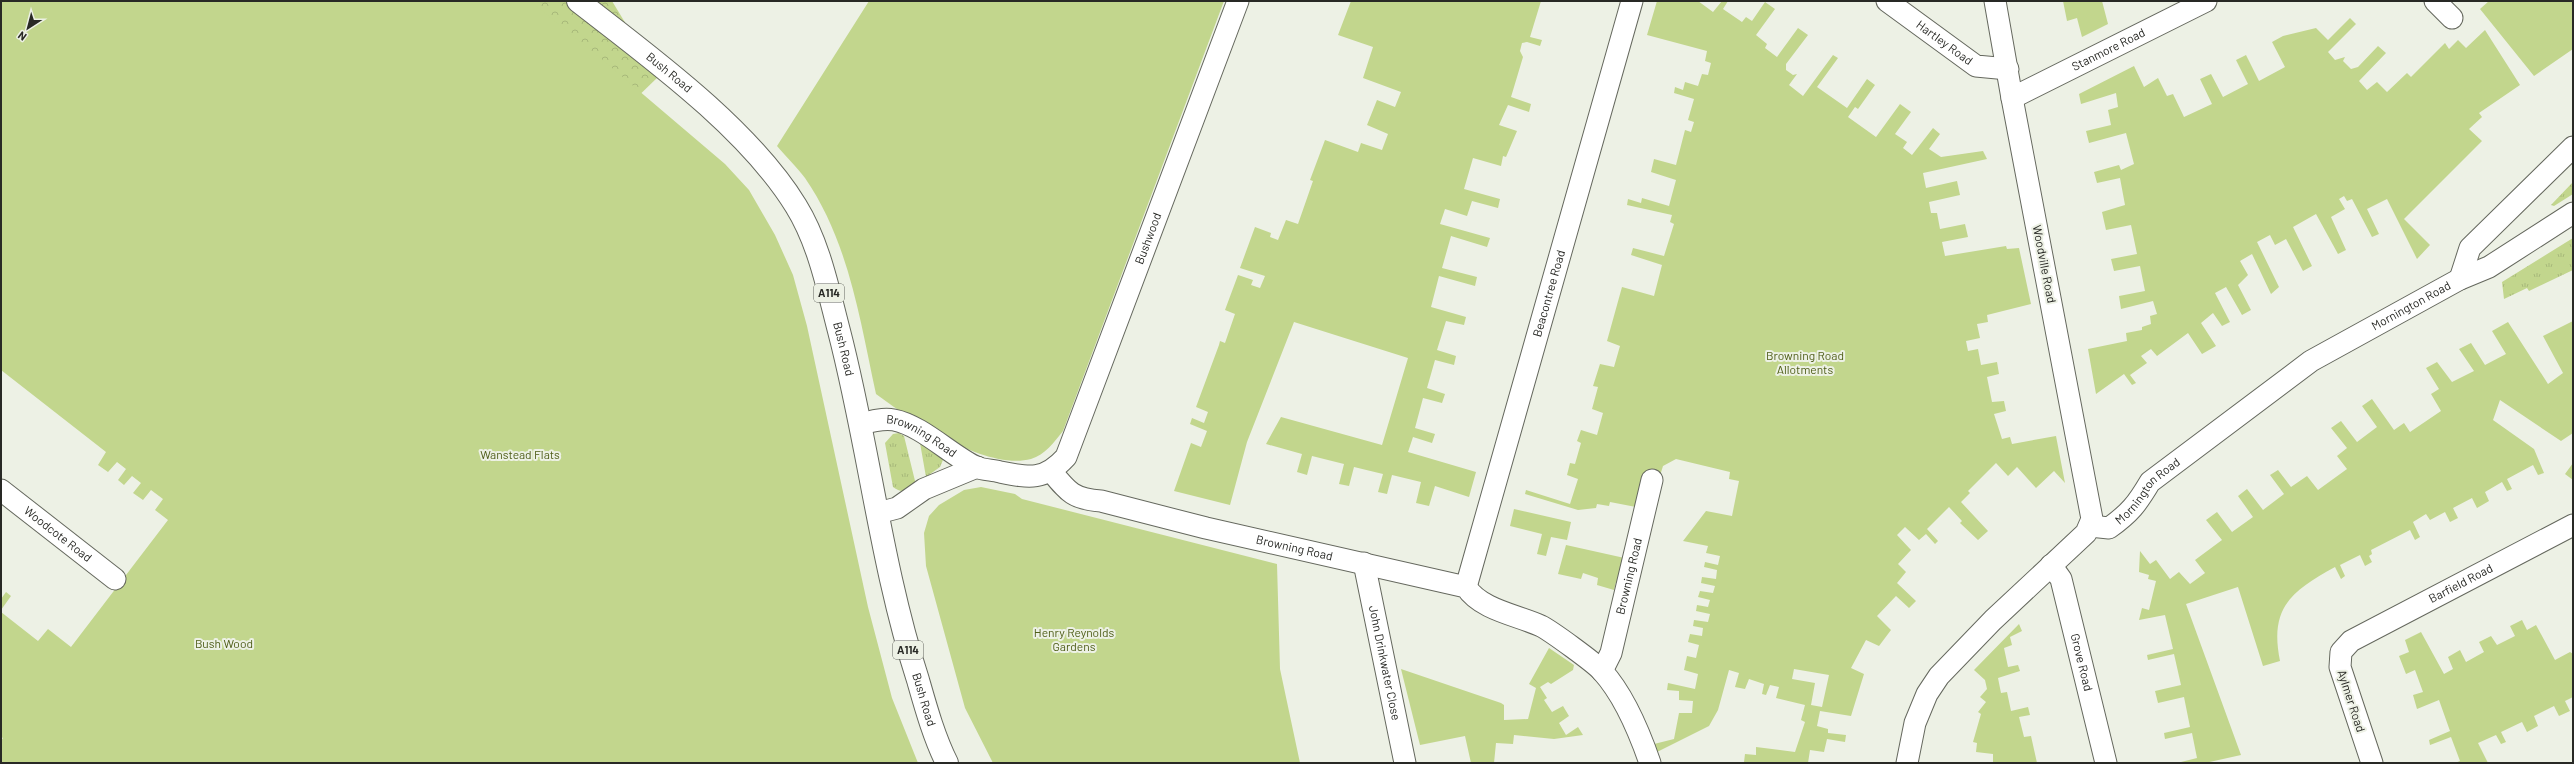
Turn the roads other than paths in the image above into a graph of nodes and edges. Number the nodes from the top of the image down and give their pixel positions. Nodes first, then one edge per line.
1 (578, 1) edge
2 (1238, 1) edge
3 (1632, 1) edge
4 (1887, 1) edge
5 (1995, 1) edge
6 (2206, 1) edge
7 (2435, 1) edge
8 (2452, 18) dead end
9 (2008, 69) junction
10 (2012, 98) junction
11 (2573, 147) edge
12 (2573, 213) edge
13 (2460, 279) junction
14 (861, 424) junction
15 (977, 467) junction
16 (1051, 471) junction
17 (1652, 480) dead end
18 (1, 490) edge
19 (878, 513) junction
20 (2571, 525) edge
21 (2090, 526) junction
22 (1364, 563) junction
23 (2051, 565) junction
24 (115, 579) dead end
25 (1466, 587) junction
26 (2351, 641) joint
27 (1602, 671) junction
28 (948, 763) edge
29 (1405, 763) edge
30 (1650, 763) edge
31 (1908, 763) edge
32 (2106, 763) edge
33 (2372, 763) edge

1 - 14 main road, Bush Road / A114
2 - 16 street, Bushwood
3 - 25 street, Beacontree Road
4 - 9 street, Hartley Road
5 - 9 street, Woodville Road
6 - 10 street, Stanmore Road
7 - 8 street
9 - 10 street, Woodville Road
10 - 21 street, Woodville Road
11 - 13 street, Mornington Road
12 - 13 street, Mornington Road
13 - 21 street, Mornington Road
14 - 15 street, Browning Road
14 - 19 main road, Bush Road / A114
15 - 16 street, Browning Road
15 - 19 street, Browning Road
16 - 22 street, Browning Road
17 - 27 street, Browning Road
18 - 24 street, Woodcote Road
19 - 28 main road, Bush Road / A114
20 - 26 street, Barfield Road
21 - 23 street
22 - 25 street, Browning Road
22 - 29 street, John Drinkwater Close
23 - 31 street
23 - 32 street, Grove Road
25 - 27 street
26 - 33 street, Aylmer Road
27 - 30 street

